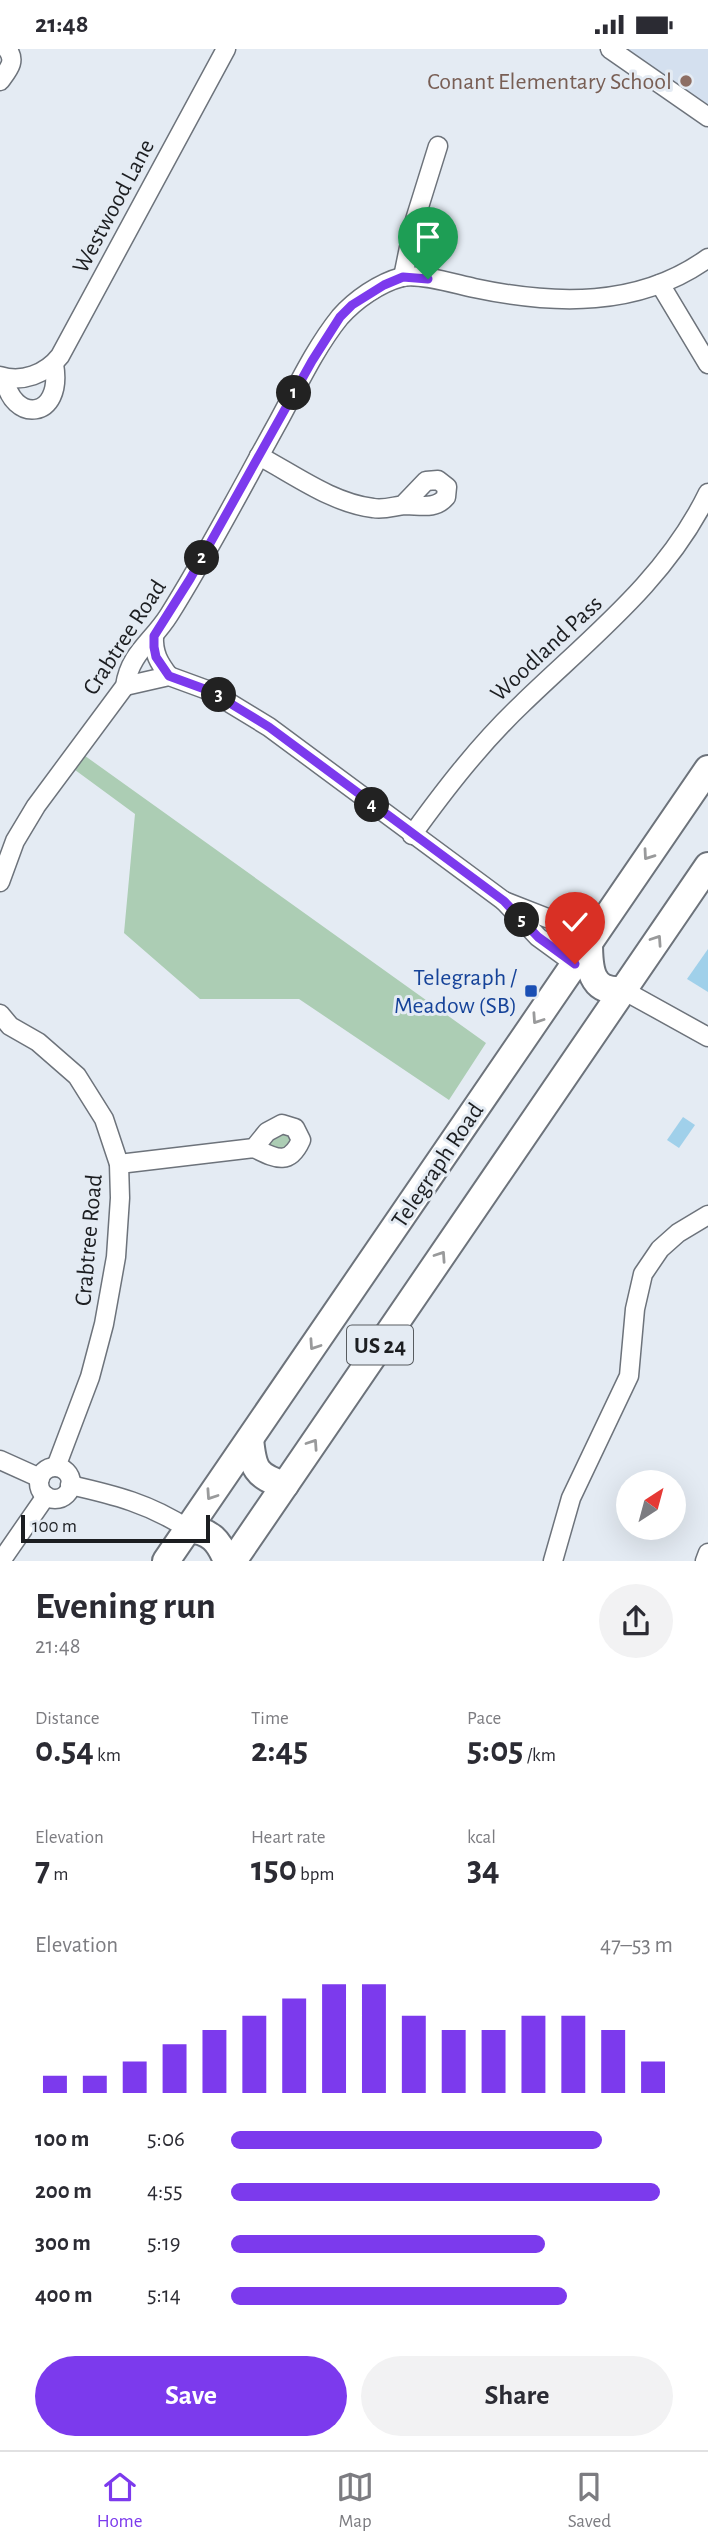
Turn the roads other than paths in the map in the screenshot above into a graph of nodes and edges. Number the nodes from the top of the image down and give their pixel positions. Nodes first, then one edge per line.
1 (7, 49) edge
2 (226, 49) edge
3 (610, 49) edge
4 (0, 81) edge
5 (708, 117) edge
6 (438, 146) dead end
7 (708, 258) edge
8 (403, 277) junction
9 (660, 284) junction
10 (54, 364) junction
11 (708, 364) edge
12 (3, 377) edge
13 (259, 456) junction
14 (708, 493) edge
15 (403, 505) dead end
16 (154, 636) junction
17 (169, 676) junction
18 (125, 685) junction
19 (708, 769) edge
20 (412, 835) junction
21 (708, 866) edge
22 (0, 882) edge
23 (504, 901) junction
24 (582, 953) junction
25 (623, 990) junction
26 (3, 1022) edge
27 (708, 1037) edge
28 (254, 1148) dead end
29 (119, 1164) junction
30 (708, 1215) edge
31 (250, 1439) junction
32 (0, 1460) edge
33 (56, 1467) junction
34 (40, 1478) junction
35 (70, 1485) junction
36 (285, 1485) junction
37 (46, 1496) junction
38 (188, 1528) junction
39 (708, 1553) edge
40 (1, 1561) edge
41 (166, 1561) edge
42 (227, 1561) edge
43 (233, 1561) edge
44 (554, 1561) edge
45 (705, 1561) edge

1 - 4 street
2 - 10 street, Westwood Lane
3 - 5 street
6 - 8 street
7 - 9 street
8 - 9 street
8 - 13 street, Crabtree Road
9 - 11 street
10 - 12 street
10 - 12 street
13 - 15 street
13 - 16 street, Crabtree Road
14 - 20 street, Woodland Pass
16 - 17 street
16 - 18 street, Crabtree Road
17 - 18 street
17 - 20 street
18 - 22 street, Crabtree Road
19 -> 24 highway, Telegraph Road / US 24
20 - 23 street
25 -> 21 highway, US 24
23 - 24 street
23 - 24 street
24 - 25 highway
24 -> 31 highway, Telegraph Road / US 24
25 - 27 street
36 -> 25 highway, US 24
26 - 29 street, Crabtree Road
28 - 29 street
29 - 33 street, Crabtree Road
30 - 44 street
31 - 36 highway
31 -> 38 highway, Telegraph Road / US 24
32 - 34 street
33 - 34 street
33 - 35 street
34 - 37 street
35 - 37 street
35 - 38 street
36 - 43 highway, US 24
37 - 40 street
38 - 41 highway, Telegraph Road / US 24
38 - 42 highway
39 - 45 street

